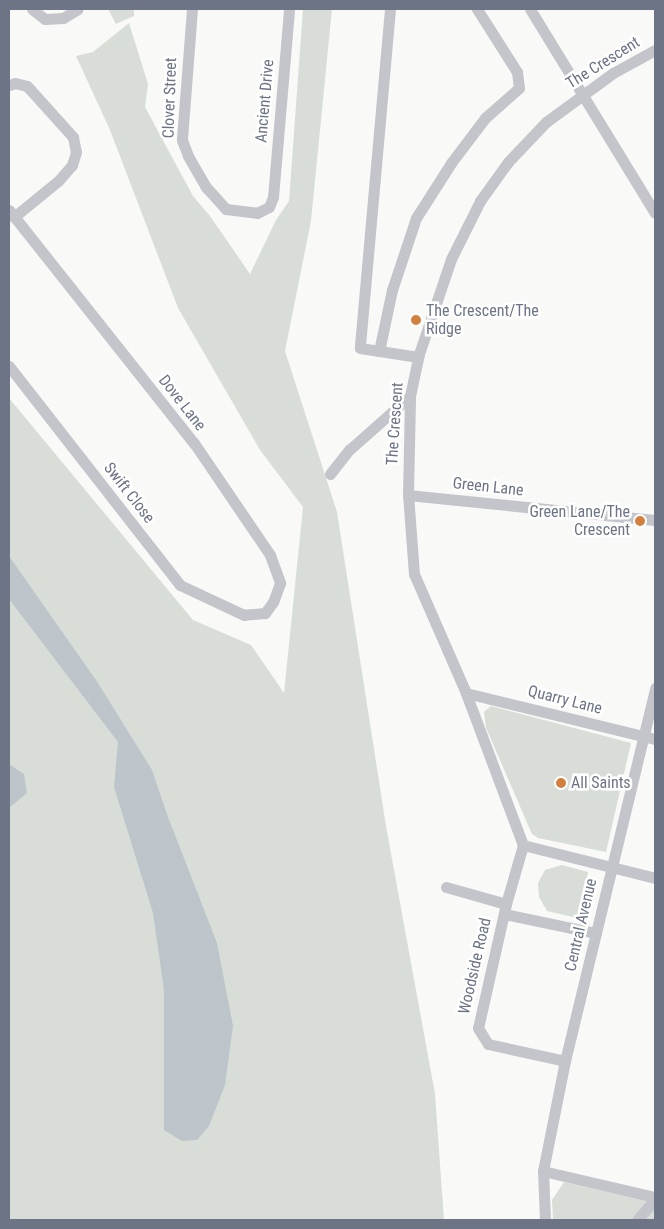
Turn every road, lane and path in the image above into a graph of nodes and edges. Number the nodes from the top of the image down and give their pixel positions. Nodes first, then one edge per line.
1 (32, 9) edge
2 (78, 9) edge
3 (192, 9) edge
4 (289, 9) edge
5 (390, 9) edge
6 (477, 9) edge
7 (530, 9) edge
8 (655, 50) edge
9 (9, 85) edge
10 (582, 94) junction
11 (273, 197) joint
12 (11, 213) edge
13 (655, 213) edge
14 (379, 351) junction
15 (418, 357) junction
16 (9, 366) edge
17 (410, 396) junction
18 (330, 474) dead end
19 (408, 496) junction
20 (655, 520) edge
21 (244, 615) joint
22 (655, 688) edge
23 (466, 693) junction
24 (643, 737) junction
25 (655, 739) edge
26 (523, 845) junction
27 (611, 866) junction
28 (655, 878) edge
29 (446, 887) dead end
30 (505, 909) junction
31 (596, 933) junction
32 (565, 1061) junction
33 (543, 1171) junction
34 (655, 1198) edge
35 (545, 1220) edge
36 (637, 1220) edge

1 - 2 street
3 - 11 street, Clover Street
4 - 11 street, Ancient Drive
5 - 14 street
6 - 14 street
7 - 10 street
8 - 10 street, The Crescent
9 - 12 street
10 - 13 street
10 - 15 street, The Crescent
12 - 21 street, Dove Lane
14 - 15 street
15 - 17 street, The Crescent
16 - 21 street, Swift Close
17 - 18 street
17 - 19 street, The Crescent
19 - 20 street, Green Lane
19 - 23 street, The Crescent
22 - 24 street, Central Avenue
23 - 24 street, Quarry Lane
23 - 26 street, The Crescent
24 - 25 street, Quarry Lane
24 - 27 street, Central Avenue
26 - 27 street
26 - 30 street, Woodside Road
27 - 28 street
27 - 31 street, Central Avenue
29 - 30 street
30 - 31 street
30 - 32 street, Woodside Road
31 - 32 street, Central Avenue
32 - 33 street, Central Avenue
33 - 34 street
33 - 35 street, Central Avenue
34 - 36 street

